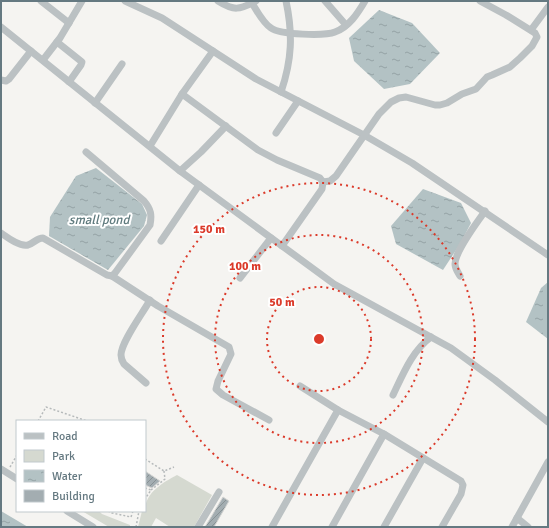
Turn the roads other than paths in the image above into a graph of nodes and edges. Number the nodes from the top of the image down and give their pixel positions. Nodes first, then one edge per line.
1 (41, 1) edge
2 (82, 1) edge
3 (125, 1) edge
4 (218, 1) edge
5 (286, 1) edge
6 (325, 1) edge
7 (365, 1) edge
8 (480, 1) edge
9 (254, 2) edge
10 (548, 7) edge
11 (69, 23) junction
12 (346, 25) junction
13 (1, 27) edge
14 (531, 30) junction
15 (291, 34) junction
16 (57, 42) junction
17 (31, 51) junction
18 (213, 51) junction
19 (43, 60) junction
20 (122, 64) dead end
21 (1, 80) edge
22 (69, 82) junction
23 (281, 92) junction
24 (182, 94) junction
25 (298, 101) junction
26 (95, 103) junction
27 (226, 126) junction
28 (276, 133) dead end
29 (364, 135) junction
30 (150, 146) junction
31 (86, 152) dead end
32 (180, 171) junction
33 (322, 182) junction
34 (199, 185) junction
35 (485, 211) junction
36 (1, 233) edge
37 (271, 238) junction
38 (160, 241) dead end
39 (282, 246) junction
40 (548, 256) edge
41 (112, 276) junction
42 (460, 276) dead end
43 (240, 278) dead end
44 (150, 300) junction
45 (431, 337) junction
46 (146, 383) dead end
47 (300, 386) dead end
48 (393, 395) dead end
49 (338, 410) junction
50 (269, 420) dead end
51 (548, 422) edge
52 (384, 434) junction
53 (423, 458) junction
54 (548, 462) edge
55 (4, 471) edge
56 (16, 479) edge
57 (219, 492) dead end
58 (69, 512) edge
59 (517, 518) junction
60 (93, 527) edge
61 (198, 527) edge
62 (272, 527) edge
63 (332, 527) edge
64 (384, 527) edge
65 (442, 527) edge
66 (512, 527) edge
67 (528, 527) edge

1 - 11 street
2 - 11 street
3 - 18 street
4 - 9 street
5 - 15 street
6 - 12 street
7 - 12 street
8 - 14 street
9 - 15 street
10 - 14 street
11 - 16 street
12 - 15 street
13 - 17 street
14 - 29 street
15 - 23 street
16 - 19 street
16 - 22 street
17 - 19 street
17 - 21 street
18 - 23 street
18 - 24 street
19 - 22 street
20 - 26 street
22 - 26 street
23 - 25 street
24 - 27 street
24 - 30 street
25 - 28 street
25 - 29 street
26 - 30 street
27 - 32 street
27 - 33 street
29 - 33 street
29 - 35 street
30 - 32 street
31 - 41 street
32 - 34 street
33 - 39 street
34 - 37 street
34 - 38 street
35 - 40 street
35 - 42 street
36 - 41 street
37 - 39 street
37 - 43 street
39 - 45 street
41 - 44 street
44 - 46 street
44 - 50 street
45 - 48 street
45 - 51 street
47 - 49 street
49 - 52 street
49 - 62 street
52 - 53 street
52 - 63 street
53 - 64 street
53 - 65 street
54 - 59 street
55 - 56 street
57 - 61 street
58 - 60 street
59 - 66 street
59 - 67 street

